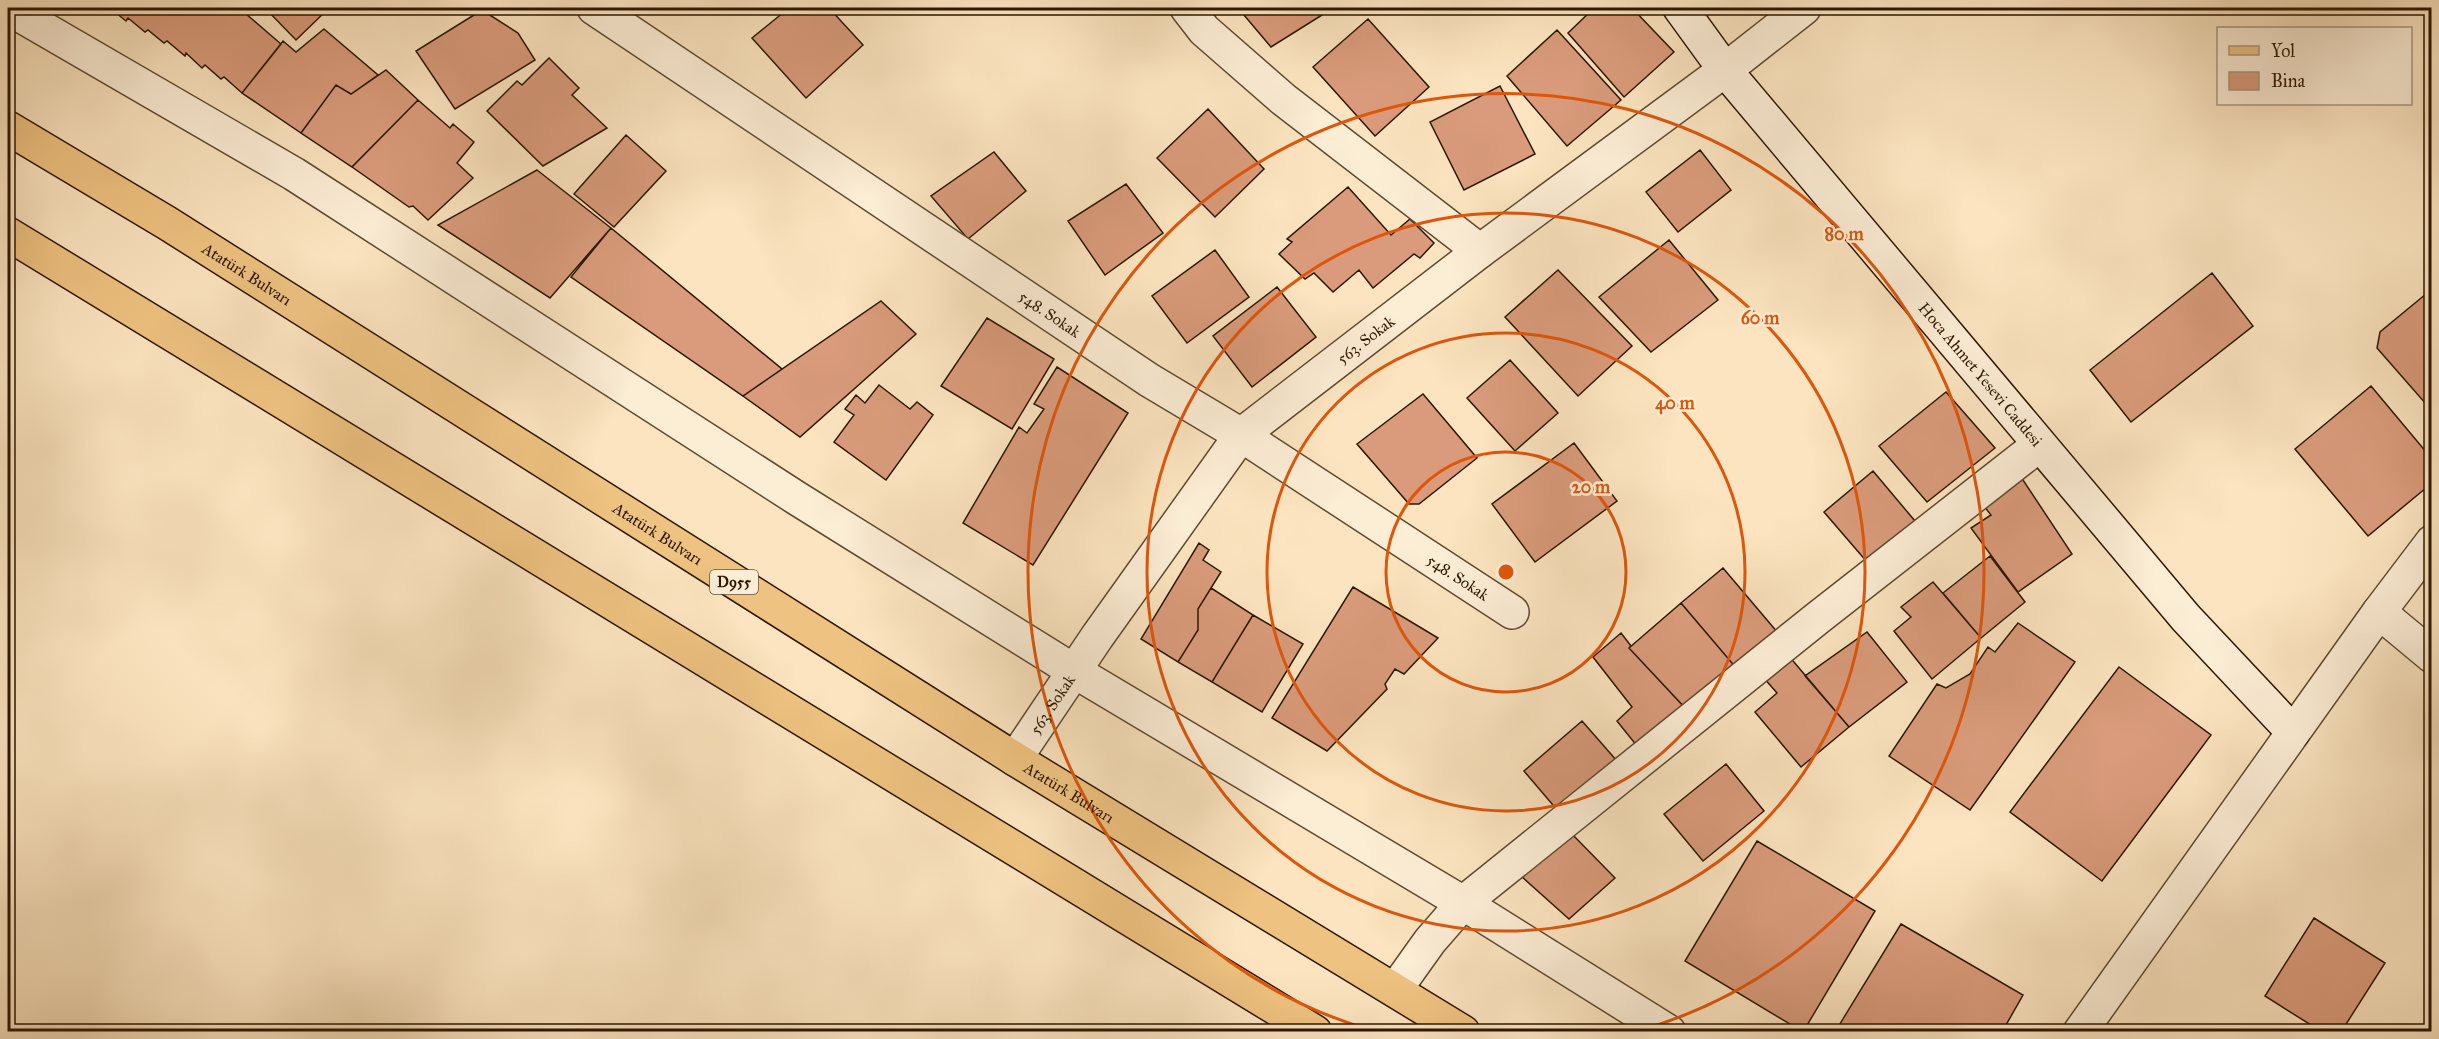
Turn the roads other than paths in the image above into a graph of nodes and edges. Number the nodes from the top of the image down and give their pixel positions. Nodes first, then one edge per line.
1 (8, 8) edge
2 (1187, 8) edge
3 (1680, 8) edge
4 (1804, 8) edge
5 (618, 12) edge
6 (1725, 70) junction
7 (8, 128) edge
8 (8, 234) edge
9 (1480, 251) junction
10 (1241, 435) junction
11 (2039, 445) junction
12 (2432, 542) edge
13 (1512, 612) dead end
14 (2379, 612) junction
15 (2427, 643) edge
16 (1074, 671) junction
17 (2293, 732) junction
18 (1015, 759) junction
19 (1463, 903) junction
20 (1395, 990) junction
21 (1315, 1032) edge
22 (1463, 1032) edge
23 (1669, 1032) edge
24 (2080, 1032) edge

1 - 16 street
2 - 9 street
3 - 6 street, Hoca Ahmet Yesevi Caddesi
4 - 6 street, 563. Sokak
5 - 10 street, 548. Sokak
6 - 9 street, 563. Sokak
6 - 11 street, Hoca Ahmet Yesevi Caddesi
7 - 18 main road, Atatürk Bulvarı / D955
8 - 21 main road
9 - 10 street, 563. Sokak
10 - 13 street, 548. Sokak
10 - 16 street, 563. Sokak
11 - 17 street, Hoca Ahmet Yesevi Caddesi
11 - 19 street
12 - 14 street
14 - 15 street
14 - 17 street
16 - 18 street, 563. Sokak
16 - 19 street
17 - 24 street
18 - 20 main road, Atatürk Bulvarı / D955
19 - 20 street
19 - 23 street
20 - 22 main road, Atatürk Bulvarı / D955

